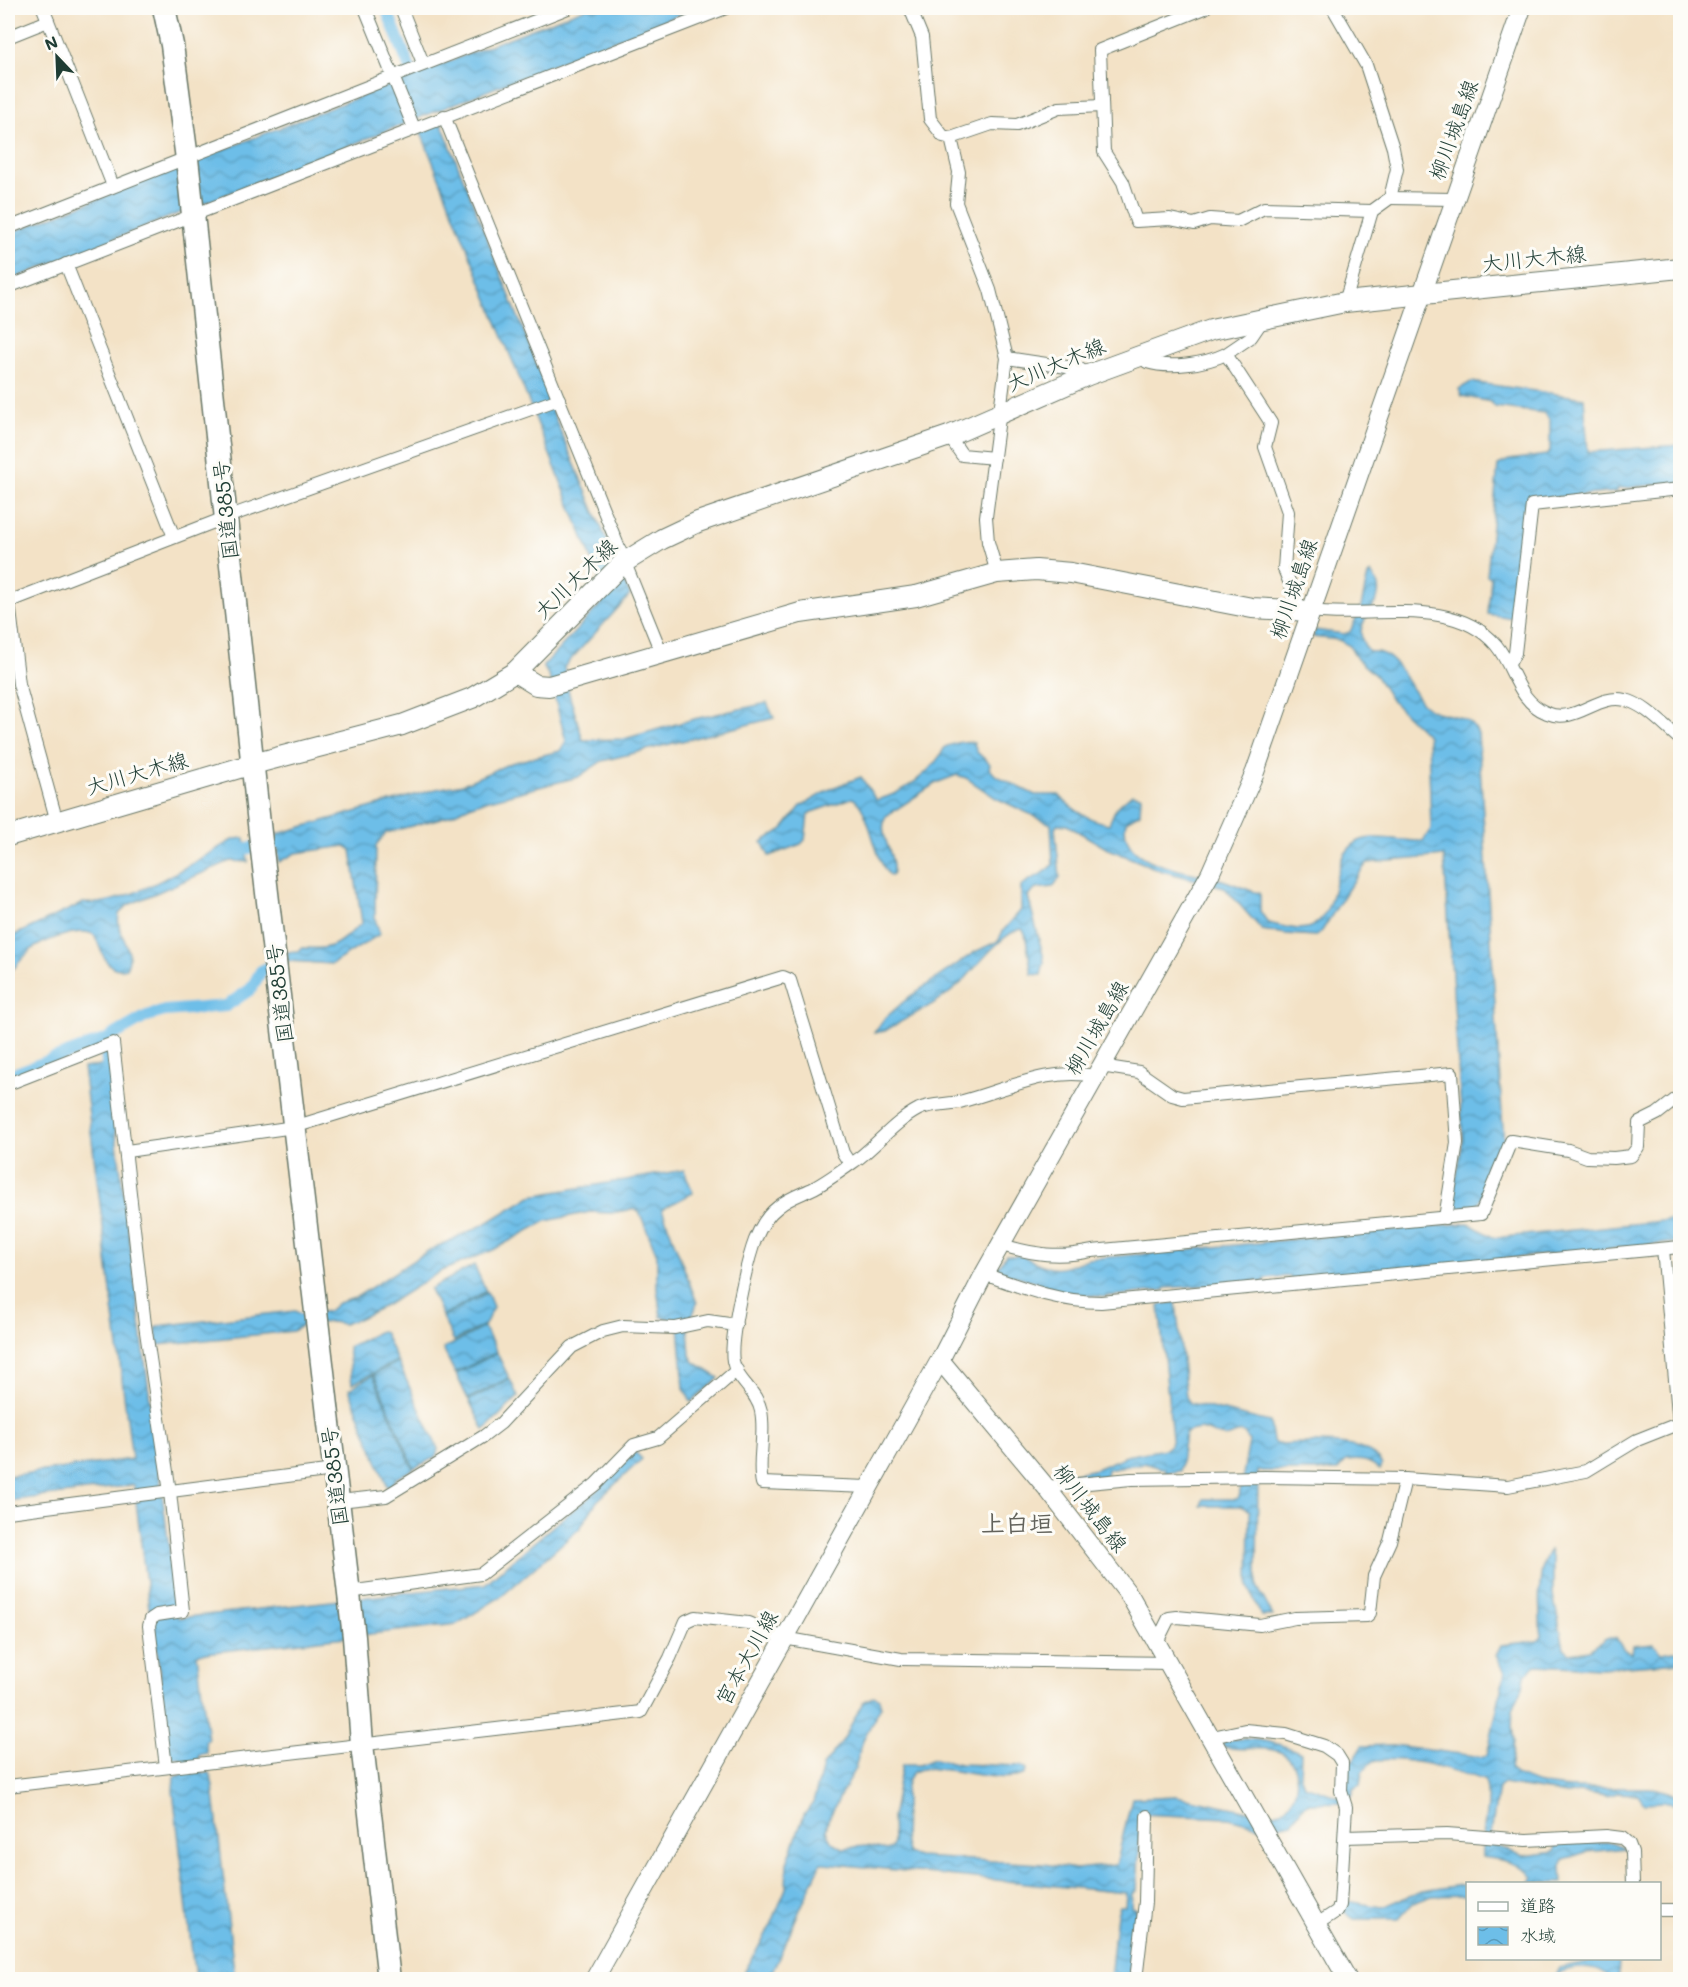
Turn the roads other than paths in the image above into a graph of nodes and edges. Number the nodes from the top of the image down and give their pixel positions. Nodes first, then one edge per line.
1 (43, 8) edge
2 (164, 8) edge
3 (366, 8) edge
4 (401, 8) edge
5 (568, 8) edge
6 (726, 8) edge
7 (910, 8) edge
8 (1205, 8) edge
9 (1333, 8) edge
10 (1522, 8) edge
11 (48, 21) junction
12 (8, 38) edge
13 (423, 63) junction
14 (395, 77) junction
15 (1102, 106) junction
16 (444, 116) junction
17 (414, 125) junction
18 (951, 138) junction
19 (186, 157) junction
20 (113, 186) junction
21 (1390, 198) junction
22 (1453, 199) junction
23 (1372, 211) junction
24 (193, 212) junction
25 (8, 228) edge
26 (66, 264) junction
27 (1680, 268) edge
28 (8, 287) edge
29 (1421, 294) junction
30 (1345, 302) junction
31 (1264, 318) junction
32 (1226, 354) junction
33 (1143, 355) junction
34 (1007, 358) junction
35 (1088, 375) junction
36 (559, 399) junction
37 (1000, 415) junction
38 (949, 436) junction
39 (994, 458) junction
40 (1680, 489) edge
41 (227, 517) junction
42 (174, 537) junction
43 (623, 563) junction
44 (997, 573) junction
45 (8, 602) edge
46 (1305, 610) junction
47 (661, 652) junction
48 (1509, 664) junction
49 (515, 672) junction
50 (1680, 739) edge
51 (254, 764) junction
52 (57, 822) junction
53 (8, 836) edge
54 (1098, 1071) junction
55 (8, 1084) edge
56 (1680, 1096) edge
57 (294, 1127) junction
58 (127, 1151) junction
59 (850, 1164) junction
60 (1444, 1218) junction
61 (1002, 1245) junction
62 (1680, 1247) edge
63 (1664, 1249) junction
64 (985, 1273) junction
65 (736, 1325) junction
66 (940, 1360) junction
67 (736, 1370) junction
68 (1679, 1423) edge
69 (334, 1470) junction
70 (1404, 1479) junction
71 (868, 1487) junction
72 (1046, 1487) junction
73 (170, 1492) junction
74 (339, 1501) junction
75 (8, 1512) edge
76 (348, 1592) junction
77 (784, 1638) junction
78 (1157, 1642) junction
79 (1170, 1663) junction
80 (1212, 1737) junction
81 (362, 1744) junction
82 (169, 1767) junction
83 (8, 1786) edge
84 (1148, 1816) dead end
85 (1346, 1837) junction
86 (1633, 1882) edge
87 (1661, 1910) edge
88 (1680, 1910) edge
89 (1317, 1924) junction
90 (389, 1980) edge
91 (594, 1980) edge
92 (1136, 1980) edge
93 (1348, 1980) edge

1 - 11 street
2 - 19 highway, 国道385号
3 - 14 street
4 - 13 street
5 - 13 street
6 - 16 street
7 - 18 street
8 - 15 street
9 - 21 street
10 - 22 main road, 柳川城島線
11 - 12 street
11 - 20 street
13 - 14 street
14 - 17 street
14 - 19 street
15 - 18 street
15 - 23 street
16 - 17 street
16 - 36 street
17 - 24 street
18 - 34 street
19 - 20 street
19 - 24 highway, 国道385号
20 - 25 street
21 - 22 street
21 - 23 street
22 - 29 main road, 柳川城島線
23 - 30 street
24 - 26 street
24 - 41 highway, 国道385号
26 - 28 street
26 - 42 street
27 - 29 main road, 大川大木線
29 - 30 main road, 大川大木線
29 - 46 main road, 柳川城島線
30 - 31 main road, 大川大木線
31 - 32 street
31 - 33 main road, 大川大木線
32 - 33 street
32 - 46 street
33 - 35 main road, 大川大木線
34 - 35 street
34 - 37 street
35 - 37 main road, 大川大木線
36 - 41 street
36 - 43 street
37 - 38 main road, 大川大木線
37 - 39 street
38 - 39 street
38 - 43 main road, 大川大木線
39 - 44 street
40 - 48 street
41 - 42 street
41 - 51 highway, 国道385号
42 - 45 street
43 - 47 street
43 - 49 main road, 大川大木線
44 - 46 main road
44 - 47 main road
45 - 52 street
46 - 48 street
46 - 54 main road, 柳川城島線
47 - 49 main road
48 - 50 street
49 - 51 main road, 大川大木線
51 - 52 main road, 大川大木線
51 - 57 highway, 国道385号
52 - 53 main road, 大川大木線
54 - 59 street
54 - 60 street
54 - 61 main road, 柳川城島線
55 - 58 street
56 - 60 street
57 - 58 street
57 - 59 street
57 - 69 highway, 国道385号
58 - 73 street
59 - 65 street
60 - 61 street
61 - 64 main road, 柳川城島線
62 - 63 street
63 - 64 street
63 - 68 street
64 - 66 main road, 柳川城島線
65 - 67 street
65 - 74 street
66 - 71 main road, 宮本大川線
66 - 72 main road, 柳川城島線
67 - 71 street
67 - 76 street
68 - 70 street
69 - 73 street
69 - 74 highway, 国道385号
70 - 72 street
70 - 78 street
71 - 77 main road, 宮本大川線
72 - 78 main road, 柳川城島線
73 - 75 street
73 - 82 street
74 - 76 highway, 国道385号
76 - 81 highway, 国道385号
77 - 79 street
77 - 81 street
77 - 91 main road, 宮本大川線
78 - 79 main road, 柳川城島線
79 - 80 main road, 柳川城島線
80 - 85 street
80 - 89 main road, 柳川城島線
81 - 82 street
81 - 90 highway, 国道385号
82 - 83 street
84 - 92 street
85 - 86 street
85 - 89 street
87 - 88 street
89 - 93 main road, 柳川城島線

